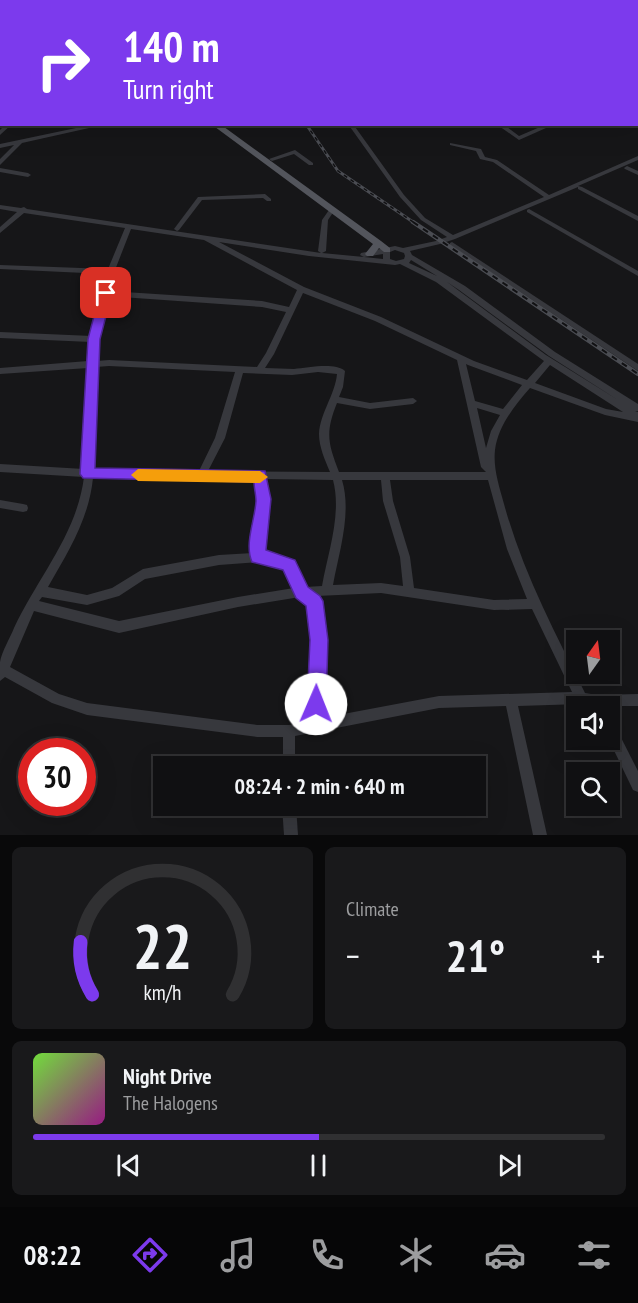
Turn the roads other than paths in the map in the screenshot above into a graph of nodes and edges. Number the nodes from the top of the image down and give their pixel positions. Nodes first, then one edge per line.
1 (96, 126) edge
2 (217, 126) edge
3 (228, 126) edge
4 (351, 126) edge
5 (501, 126) edge
6 (548, 126) edge
7 (66, 127) edge
8 (1, 142) edge
9 (20, 142) junction
10 (452, 144) dead end
11 (638, 158) edge
12 (272, 159) junction
13 (0, 163) edge
14 (638, 163) edge
15 (311, 164) dead end
16 (627, 168) junction
17 (0, 170) edge
18 (638, 173) edge
19 (28, 175) dead end
20 (580, 188) junction
21 (548, 197) junction
22 (268, 200) dead end
23 (0, 205) edge
24 (24, 209) junction
25 (532, 210) junction
26 (331, 211) junction
27 (638, 219) edge
28 (129, 227) junction
29 (177, 230) junction
30 (0, 231) edge
31 (206, 238) junction
32 (453, 241) junction
33 (378, 243) junction
34 (389, 250) junction
35 (322, 251) junction
36 (370, 254) junction
37 (406, 256) junction
38 (391, 262) junction
39 (0, 267) edge
40 (638, 268) edge
41 (112, 272) junction
42 (638, 274) edge
43 (301, 289) junction
44 (106, 293) junction
45 (290, 310) junction
46 (0, 335) edge
47 (94, 339) junction
48 (461, 359) junction
49 (549, 361) junction
50 (92, 364) junction
51 (638, 368) edge
52 (260, 369) junction
53 (240, 370) junction
54 (0, 371) edge
55 (528, 385) junction
56 (334, 399) junction
57 (413, 401) dead end
58 (472, 404) junction
59 (638, 408) edge
60 (507, 414) junction
61 (638, 417) edge
62 (0, 468) edge
63 (88, 474) junction
64 (202, 474) junction
65 (385, 475) junction
66 (260, 476) junction
67 (338, 476) junction
68 (490, 476) junction
69 (0, 504) edge
70 (23, 508) dead end
71 (258, 557) junction
72 (40, 591) junction
73 (327, 591) junction
74 (302, 592) junction
75 (409, 592) junction
76 (32, 604) junction
77 (534, 604) junction
78 (1, 671) edge
79 (580, 696) edge
80 (566, 698) edge
81 (511, 700) junction
82 (638, 700) edge
83 (620, 702) edge
84 (316, 726) junction
85 (289, 731) junction
86 (620, 748) edge
87 (289, 756) edge
88 (638, 785) edge
89 (290, 816) edge
90 (291, 835) edge
91 (540, 835) edge

1 - 9 street
2 - 26 main road
3 - 12 main road
4 - 32 street
5 - 6 street
7 - 8 street
8 - 9 street
9 - 13 street
10 - 21 street
11 - 21 street
12 - 15 street
12 - 34 main road
14 - 16 street
16 - 18 street
16 - 20 street
17 - 19 street
20 - 25 street
20 - 27 street
21 - 32 street
22 - 29 street
23 - 24 street
24 - 28 street
24 - 29 street
24 - 30 street
25 - 32 street
25 - 40 street
25 - 42 street
26 - 33 main road
26 - 35 street
28 - 31 street
28 - 41 street
29 - 35 street
31 - 38 street
31 - 43 street
32 - 37 street
32 - 51 street
33 - 34 main road
33 - 36 main road
34 - 36 street
34 - 37 street
34 - 38 street
35 - 36 street
37 - 38 street
37 - 49 street
37 - 59 street
39 - 41 street
41 - 44 street
43 - 45 street
43 - 48 street
44 - 45 street
44 - 47 street
45 - 52 street
46 - 47 street
47 - 50 street
48 - 55 street
48 - 58 street
49 - 55 street
49 - 61 street
50 - 53 street
50 - 54 street
50 - 63 street
52 - 53 street
52 - 56 street
53 - 64 street
55 - 60 street
55 - 61 street
56 - 57 street
56 - 67 street
58 - 60 street
58 - 68 street
60 - 68 street
62 - 63 street
63 - 64 street
63 - 72 street
64 - 66 street
65 - 67 street
65 - 68 street
65 - 75 street
66 - 67 street
66 - 71 street
67 - 73 street
68 - 77 street
69 - 70 street
71 - 72 street
71 - 74 street
72 - 76 street
73 - 74 street
73 - 75 street
74 - 76 street
74 - 84 street
75 - 77 street
76 - 78 street
77 - 79 street
78 - 85 street
80 - 81 street
81 - 84 street
81 - 91 street
82 - 83 street
84 - 85 street
85 - 87 street
86 - 88 street
89 - 90 street

